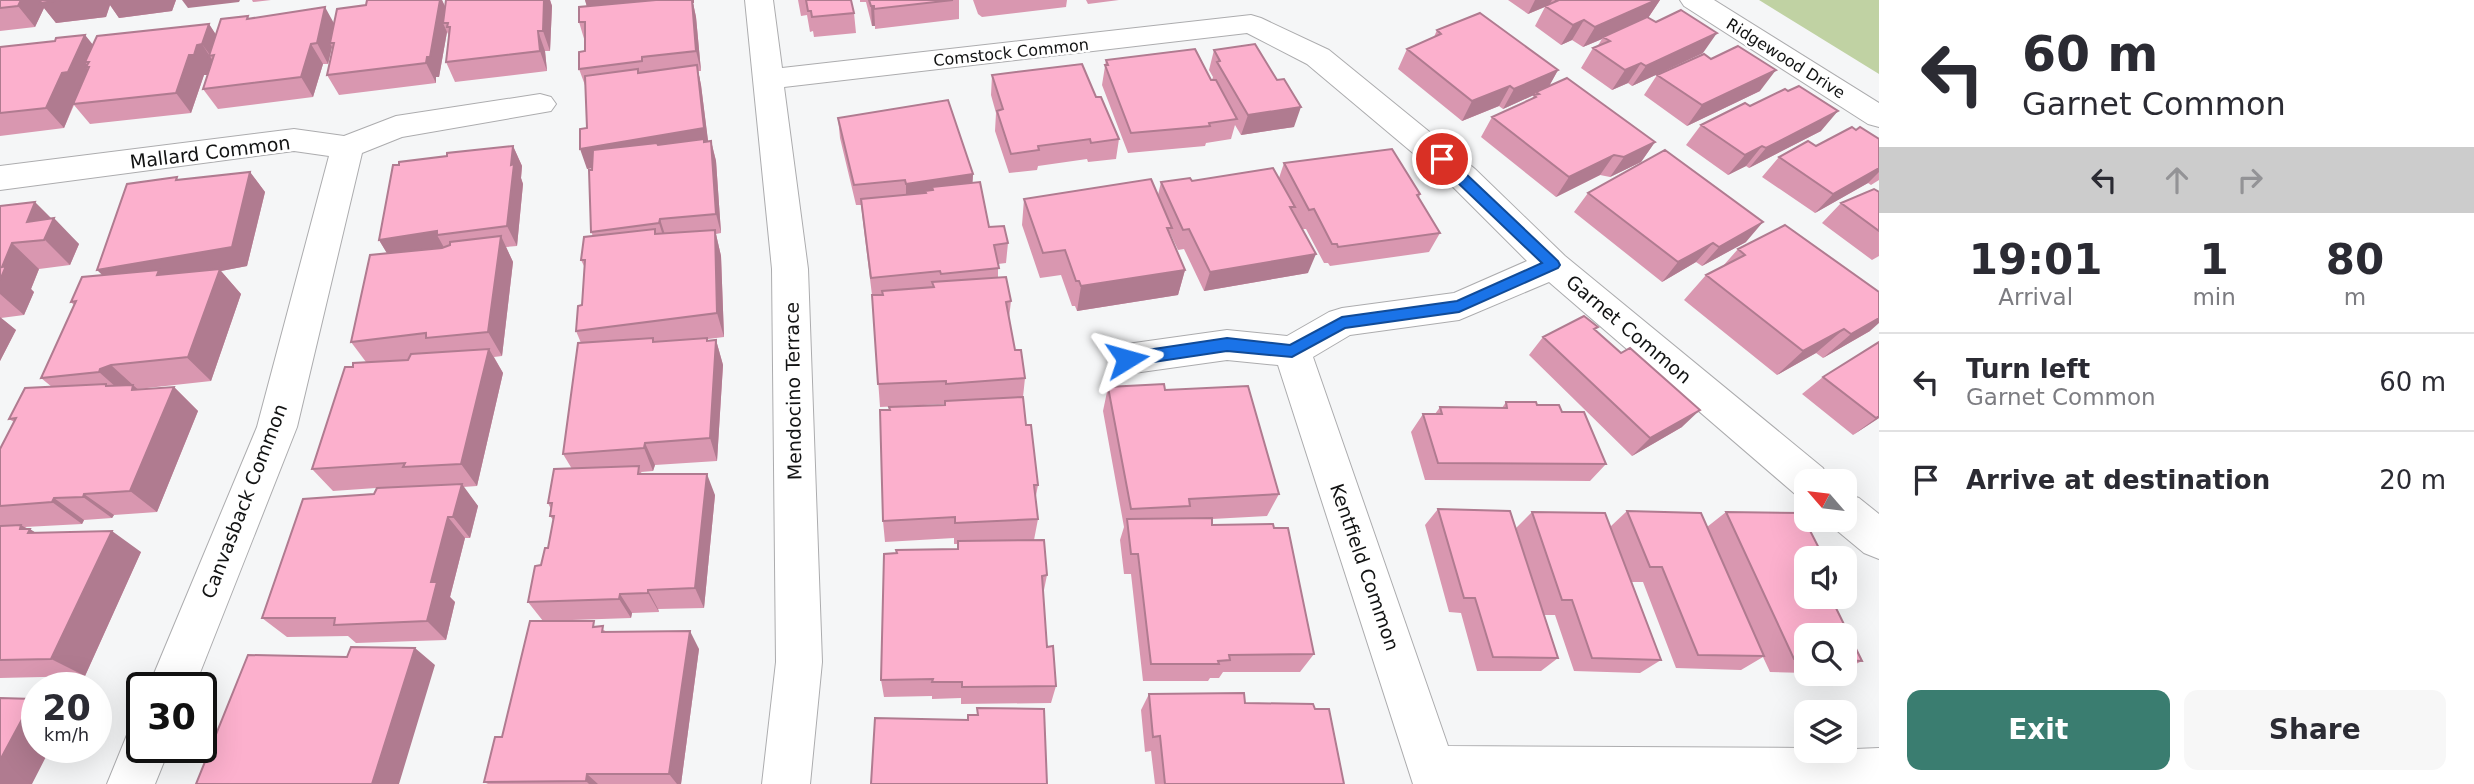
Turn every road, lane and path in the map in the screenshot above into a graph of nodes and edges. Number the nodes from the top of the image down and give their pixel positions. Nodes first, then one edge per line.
1 (759, 0) edge
2 (1694, 0) edge
3 (1251, 24) joint
4 (770, 79) junction
5 (540, 104) dead end
6 (1879, 117) edge
7 (347, 147) junction
8 (0, 178) edge
9 (1553, 265) junction
10 (1292, 351) junction
11 (1127, 359) dead end
12 (1795, 469) edge
13 (1857, 522) edge
14 (1879, 540) edge
15 (177, 672) edge
16 (140, 763) edge
17 (1879, 772) edge
18 (1436, 777) edge
19 (131, 784) edge
20 (786, 784) edge

1 - 4 street, Mendocino Terrace
2 - 6 street, Ridgewood Drive
3 - 4 street, Comstock Common
3 - 9 street, Garnet Common
4 - 20 street, Mendocino Terrace
5 - 7 street, Mallard Common
7 - 8 street, Mallard Common
7 - 15 street, Canvasback Common
9 - 10 street
9 - 12 street, Garnet Common
10 - 11 street
10 - 18 street, Kentfield Common
13 - 14 street
16 - 19 street
17 - 18 street

